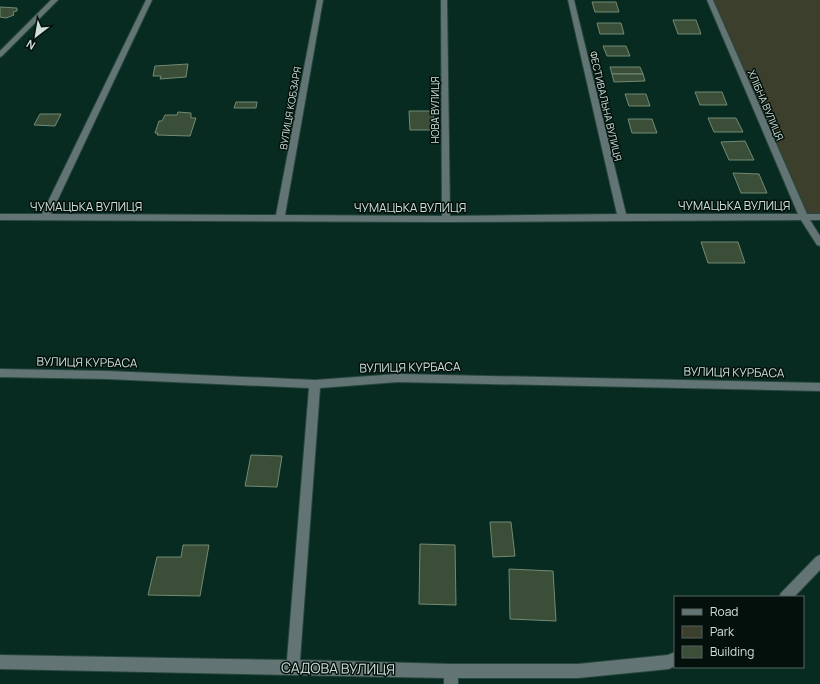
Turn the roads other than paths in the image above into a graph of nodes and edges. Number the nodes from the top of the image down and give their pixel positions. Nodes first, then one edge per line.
1 (55, 0) edge
2 (149, 0) edge
3 (320, 0) edge
4 (444, 0) edge
5 (571, 0) edge
6 (710, 0) edge
7 (0, 55) edge
8 (45, 217) junction
9 (622, 217) junction
10 (820, 217) edge
11 (0, 218) edge
12 (804, 218) junction
13 (280, 219) junction
14 (446, 219) junction
15 (820, 244) edge
16 (0, 374) edge
17 (315, 384) junction
18 (820, 386) edge
19 (820, 561) edge
20 (786, 596) edge
21 (674, 660) edge
22 (0, 662) edge
23 (293, 666) junction
24 (451, 677) edge

1 - 7 street
2 - 8 street
3 - 13 street, ВУЛИЦЯ КОБЗАРЯ
4 - 14 street, НОВА ВУЛИЦЯ
5 - 9 street, ФЕСТИВАЛЬНА ВУЛИЦЯ
6 - 12 street, ХЛІБНА ВУЛИЦЯ
8 - 11 street, ЧУМАЦЬКА ВУЛИЦЯ
8 - 13 street, ЧУМАЦЬКА ВУЛИЦЯ
9 - 12 street, ЧУМАЦЬКА ВУЛИЦЯ
9 - 14 street, ЧУМАЦЬКА ВУЛИЦЯ
10 - 12 street, ЧУМАЦЬКА ВУЛИЦЯ
12 - 15 street, ХЛІБНА ВУЛИЦЯ
13 - 14 street, ЧУМАЦЬКА ВУЛИЦЯ
16 - 17 street, ВУЛИЦЯ КУРБАСА
17 - 18 street, ВУЛИЦЯ КУРБАСА
17 - 23 street
19 - 20 street
21 - 24 street, САДОВА ВУЛИЦЯ
22 - 23 street, САДОВА ВУЛИЦЯ
23 - 24 street, САДОВА ВУЛИЦЯ

